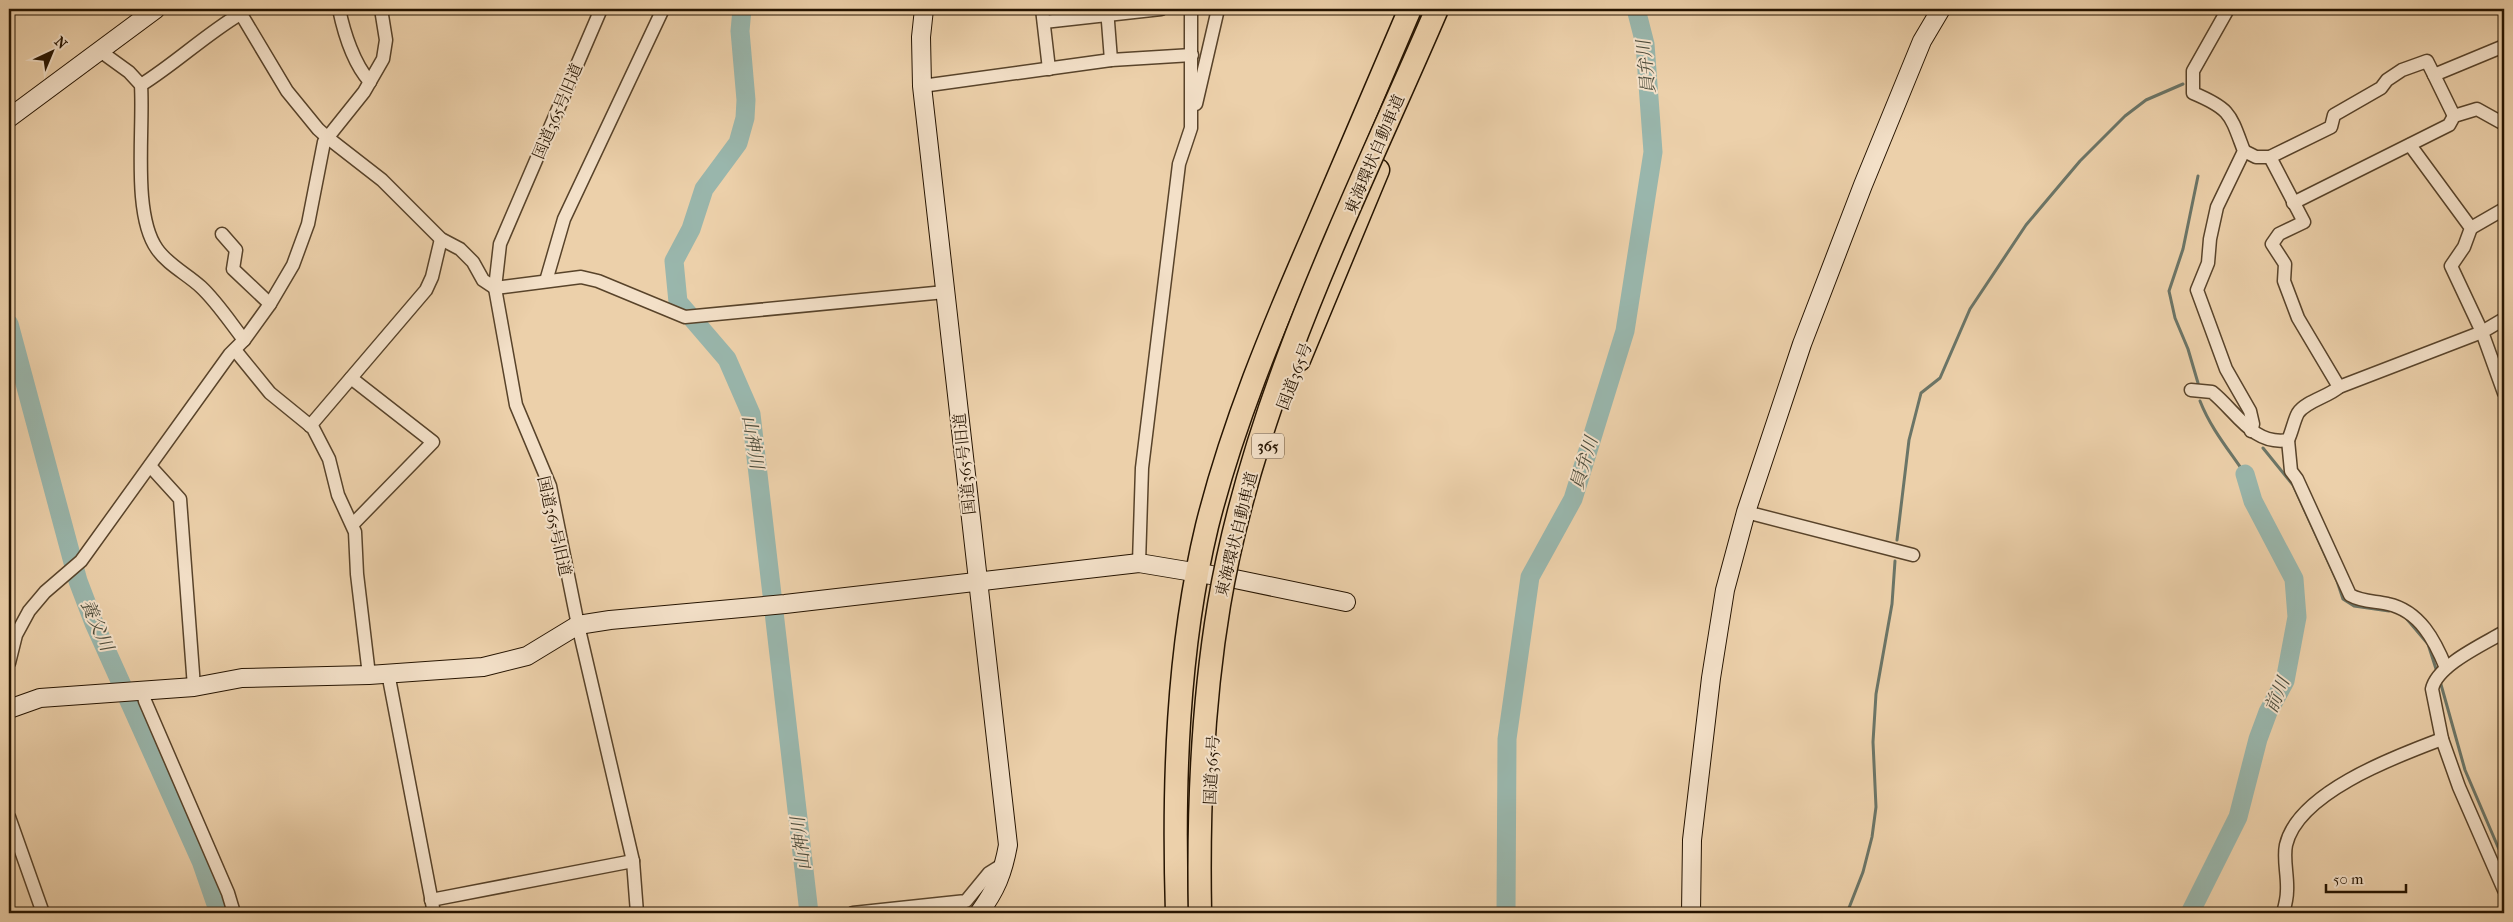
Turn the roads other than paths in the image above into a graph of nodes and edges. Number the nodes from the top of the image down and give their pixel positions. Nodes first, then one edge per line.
1 (156, 9) edge
2 (339, 9) edge
3 (381, 9) edge
4 (602, 9) edge
5 (663, 9) edge
6 (924, 9) edge
7 (1042, 9) edge
8 (1161, 9) edge
9 (1190, 9) edge
10 (1218, 9) edge
11 (1410, 9) edge
12 (1437, 9) edge
13 (1448, 9) edge
14 (1940, 9) edge
15 (2228, 9) edge
16 (239, 11) edge
17 (1107, 12) edge
18 (1044, 22) junction
19 (2504, 46) edge
20 (100, 51) junction
21 (1192, 55) junction
22 (1112, 60) junction
23 (1049, 69) junction
24 (2434, 75) junction
25 (370, 82) junction
26 (141, 85) junction
27 (922, 86) junction
28 (2454, 116) junction
29 (9, 118) edge
30 (2504, 124) edge
31 (1191, 128) junction
32 (328, 138) junction
33 (2410, 145) junction
34 (2244, 151) junction
35 (2270, 158) junction
36 (2294, 203) junction
37 (2504, 209) edge
38 (2471, 228) junction
39 (222, 234) dead end
40 (441, 239) junction
41 (546, 281) junction
42 (495, 288) junction
43 (945, 292) junction
44 (270, 304) junction
45 (2504, 319) edge
46 (2482, 332) junction
47 (244, 340) junction
48 (235, 350) junction
49 (351, 378) junction
50 (2339, 387) junction
51 (2191, 390) dead end
52 (2504, 393) edge
53 (310, 426) junction
54 (2251, 431) junction
55 (2288, 440) junction
56 (150, 466) junction
57 (1746, 512) junction
58 (353, 524) junction
59 (1913, 555) dead end
60 (1138, 563) junction
61 (1198, 573) junction
62 (1234, 579) junction
63 (978, 582) junction
64 (1346, 602) dead end
65 (578, 625) junction
66 (12, 632) edge
67 (2504, 632) edge
68 (9, 663) edge
69 (388, 673) junction
70 (2440, 674) junction
71 (368, 675) junction
72 (194, 686) junction
73 (139, 690) junction
74 (9, 709) edge
75 (2442, 739) junction
76 (9, 817) edge
77 (633, 861) junction
78 (1005, 863) junction
79 (2504, 890) edge
80 (431, 900) junction
81 (43, 913) edge
82 (234, 913) edge
83 (434, 913) edge
84 (637, 913) edge
85 (853, 913) edge
86 (979, 913) edge
87 (1177, 913) edge
88 (1200, 913) edge
89 (1211, 913) edge
90 (1691, 913) edge
91 (2283, 913) edge

1 - 20 street
2 - 25 street
3 - 25 street
4 - 42 street, 国道365号旧道
5 - 41 street
6 - 27 street, 国道365号旧道
7 - 18 street
8 - 17 street
9 - 21 street
10 - 31 street
11 - 61 highway, 国道365号 / 365
12 - 88 highway, 東海環状自動車道, bridge
13 - 62 highway, 国道365号 / 365
14 - 57 street
15 - 34 street
16 - 26 street
16 - 32 street
17 - 18 street
17 - 22 street
18 - 23 street
19 - 24 street
20 - 26 street
20 - 29 street
21 - 22 street
21 - 31 street
22 - 23 street
23 - 27 street
24 - 28 street
24 - 35 street
25 - 32 street
26 - 47 street
27 - 43 street, 国道365号旧道
28 - 30 street
28 - 33 street
31 - 60 street
32 - 40 street
32 - 44 street
33 - 36 street
33 - 38 street
34 - 35 street
34 - 54 street
35 - 36 street
36 - 50 street
37 - 38 street
38 - 46 street
39 - 44 street
40 - 42 street
40 - 49 street
41 - 42 street
41 - 43 street
42 - 65 street, 国道365号旧道
43 - 63 street, 国道365号旧道
44 - 47 street
45 - 46 street
46 - 50 street
46 - 52 street
47 - 48 street
48 - 53 street
48 - 56 street
49 - 53 street
49 - 58 street
50 - 55 street
51 - 54 street
53 - 58 street
54 - 55 street
55 - 70 street
56 - 66 street
56 - 72 street
57 - 59 street
57 - 90 street
58 - 71 street
60 - 61 street
60 - 63 street
61 - 62 street
61 - 87 highway, 国道365号 / 365
62 - 64 street
62 - 89 highway, 国道365号 / 365
63 - 65 street
63 - 78 street, 国道365号旧道
65 - 69 street
65 - 77 street, 国道365号旧道
66 - 68 street
67 - 70 street
69 - 71 street
69 - 80 street
70 - 75 street
71 - 72 street
72 - 73 street
73 - 74 street
73 - 82 street
75 - 79 street
75 - 91 street
76 - 81 street
77 - 80 street
77 - 84 street, 国道365号旧道
78 - 85 street
78 - 86 street, 国道365号旧道
80 - 83 street

